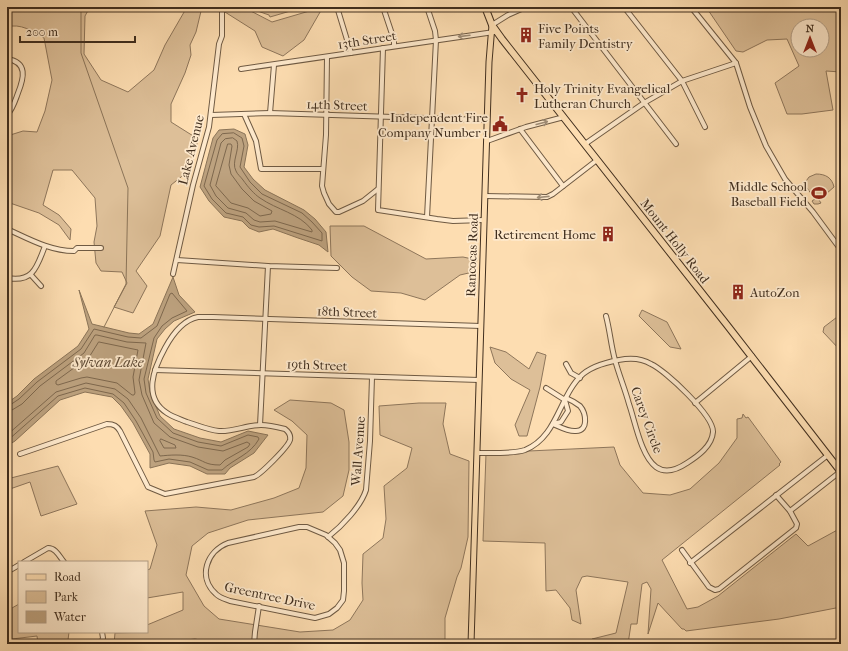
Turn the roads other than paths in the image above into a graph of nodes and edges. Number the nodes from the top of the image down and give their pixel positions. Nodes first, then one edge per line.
1 (222, 7) edge
2 (337, 7) edge
3 (382, 7) edge
4 (427, 7) edge
5 (485, 7) edge
6 (526, 7) edge
7 (571, 7) edge
8 (624, 7) edge
9 (691, 7) edge
10 (492, 25) junction
11 (494, 32) junction
12 (436, 40) junction
13 (394, 46) junction
14 (383, 48) junction
15 (351, 53) junction
16 (327, 57) junction
17 (7, 60) edge
18 (736, 63) junction
19 (274, 65) junction
20 (241, 69) dead end
21 (682, 81) junction
22 (644, 103) junction
23 (270, 113) junction
24 (244, 114) junction
25 (7, 115) edge
26 (211, 115) junction
27 (326, 115) junction
28 (380, 116) junction
29 (564, 117) junction
30 (432, 118) junction
31 (487, 120) junction
32 (705, 127) dead end
33 (520, 129) junction
34 (486, 141) junction
35 (585, 144) junction
36 (676, 144) dead end
37 (597, 160) junction
38 (323, 169) junction
39 (563, 186) junction
40 (378, 189) junction
41 (485, 196) junction
42 (428, 217) junction
43 (484, 220) junction
44 (7, 230) edge
45 (45, 246) junction
46 (101, 248) dead end
47 (841, 250) edge
48 (177, 260) junction
49 (268, 266) junction
50 (336, 268) dead end
51 (173, 274) dead end
52 (31, 275) junction
53 (7, 278) edge
54 (41, 286) dead end
55 (606, 316) dead end
56 (266, 319) junction
57 (481, 326) junction
58 (752, 356) junction
59 (615, 361) junction
60 (566, 364) dead end
61 (155, 370) junction
62 (263, 373) junction
63 (372, 377) junction
64 (580, 378) junction
65 (479, 380) junction
66 (546, 388) dead end
67 (566, 399) junction
68 (695, 403) junction
69 (553, 424) junction
70 (260, 425) junction
71 (477, 453) junction
72 (20, 454) dead end
73 (828, 455) junction
74 (841, 471) edge
75 (776, 495) junction
76 (790, 511) junction
77 (328, 538) junction
78 (682, 550) dead end
79 (26, 561) edge
80 (63, 561) edge
81 (690, 563) junction
82 (18, 566) edge
83 (7, 572) edge
84 (259, 606) junction
85 (102, 633) edge
86 (101, 644) edge
87 (254, 644) edge
88 (471, 644) edge

1 - 26 street, Lake Avenue
2 - 15 street
3 - 13 street
4 - 12 street
5 - 10 highway, Mount Holly Road
6 - 10 street
7 - 22 street
8 - 21 street
9 - 18 street
10 - 11 highway, Mount Holly Road
11 -> 12 street, 13th Street
11 - 29 highway, Mount Holly Road
11 - 31 main road, Rancocas Road
12 - 13 street, 13th Street
12 - 30 street
13 - 14 street, 13th Street
14 - 15 street, 13th Street
14 - 28 street
15 - 16 street, 13th Street
16 - 19 street, 13th Street
16 - 27 street
17 - 25 street
18 - 21 street
18 - 47 street
19 - 20 street, 13th Street
19 - 23 street
21 - 22 street
21 - 32 street
22 - 35 street
22 - 36 street
23 - 24 street, 14th Street
23 - 27 street, 14th Street
24 - 26 street, 14th Street
24 - 38 street
26 - 48 street, Lake Avenue
27 - 28 street, 14th Street
27 - 38 street
28 - 30 street, 14th Street
28 - 40 street
33 -> 29 street
29 - 35 highway, Mount Holly Road
30 - 31 street, 14th Street
30 - 42 street
31 - 34 main road, Rancocas Road
33 - 34 street
33 - 39 street
34 - 41 main road, Rancocas Road
35 - 37 highway, Mount Holly Road
37 - 39 street
37 - 58 highway, Mount Holly Road
38 - 40 street
39 -> 41 street
40 - 42 street
41 - 43 main road, Rancocas Road
42 - 43 street
43 - 57 main road, Rancocas Road
44 - 45 street
45 - 46 street
45 - 52 street
48 - 49 street
48 - 51 street, Lake Avenue
49 - 50 street
49 - 56 street
52 - 53 street
52 - 54 street
55 - 59 street
56 - 57 street, 18th Street
56 - 61 street, 18th Street
56 - 62 street
57 - 65 main road, Rancocas Road
58 - 68 street
58 - 73 highway, Mount Holly Road
59 - 64 street, Carey Circle
59 - 68 street, Carey Circle
59 - 68 street, Carey Circle
60 - 64 street
61 - 62 street, 19th Street
61 - 70 street
62 - 63 street, 19th Street
62 - 70 street
63 - 65 street, 19th Street
63 - 77 street, Wall Avenue
64 - 67 street
65 - 71 main road, Rancocas Road
66 - 67 street
67 - 69 street
67 - 69 street
67 - 69 street
69 - 71 street
70 - 72 street
71 - 88 main road, Rancocas Road
73 - 74 highway, Mount Holly Road
73 - 75 street
74 - 76 street
75 - 76 street
75 - 81 street
76 - 81 street
77 - 84 street, Greentree Drive
77 - 84 street, Greentree Drive
78 - 81 street
79 - 80 street
82 - 83 street
84 - 87 street
85 - 86 street

